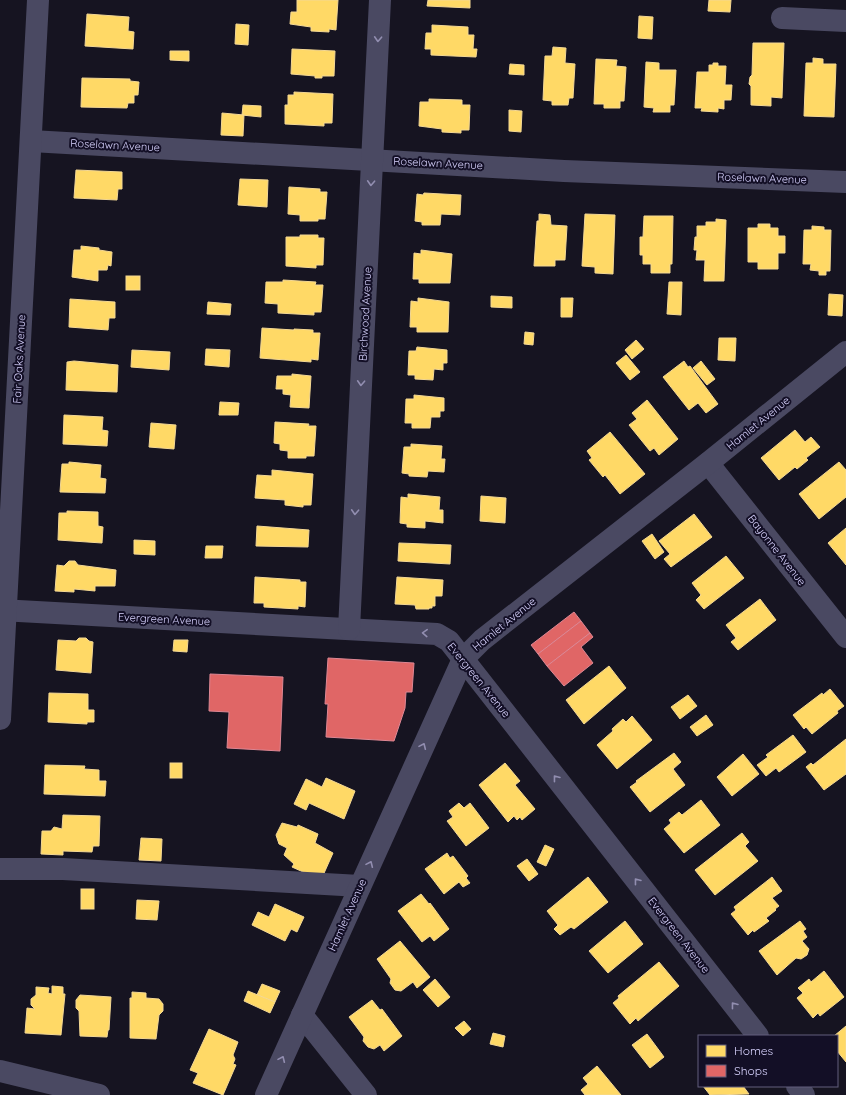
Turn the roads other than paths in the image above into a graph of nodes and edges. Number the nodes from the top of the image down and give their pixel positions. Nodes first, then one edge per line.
1 (38, 0) edge
2 (380, 0) edge
3 (782, 18) dead end
4 (846, 20) edge
5 (31, 141) junction
6 (373, 160) junction
7 (846, 182) edge
8 (846, 352) edge
9 (708, 463) junction
10 (3, 610) edge
11 (349, 629) junction
12 (846, 637) edge
13 (463, 659) junction
14 (0, 719) edge
15 (0, 869) edge
16 (360, 886) junction
17 (302, 1015) junction
18 (757, 1035) edge
19 (0, 1071) edge
20 (798, 1087) edge
21 (99, 1095) edge
22 (266, 1095) edge
23 (366, 1095) edge
24 (804, 1095) edge

1 - 5 street, Fair Oaks Avenue
2 -> 6 street, Birchwood Avenue
3 - 4 street
5 - 6 street, Roselawn Avenue
5 - 10 street, Fair Oaks Avenue
6 - 7 street, Roselawn Avenue
6 -> 11 street, Birchwood Avenue
8 - 9 street, Hamlet Avenue
9 - 12 street, Bayonne Avenue
9 - 13 street, Hamlet Avenue
10 - 11 street, Evergreen Avenue
10 - 14 street, Fair Oaks Avenue
13 -> 11 street, Evergreen Avenue
16 -> 13 street, Hamlet Avenue
18 -> 13 street, Evergreen Avenue
15 - 16 street
16 - 17 street, Hamlet Avenue
22 -> 17 street, Hamlet Avenue
17 - 23 street
19 - 21 street
20 - 24 street

